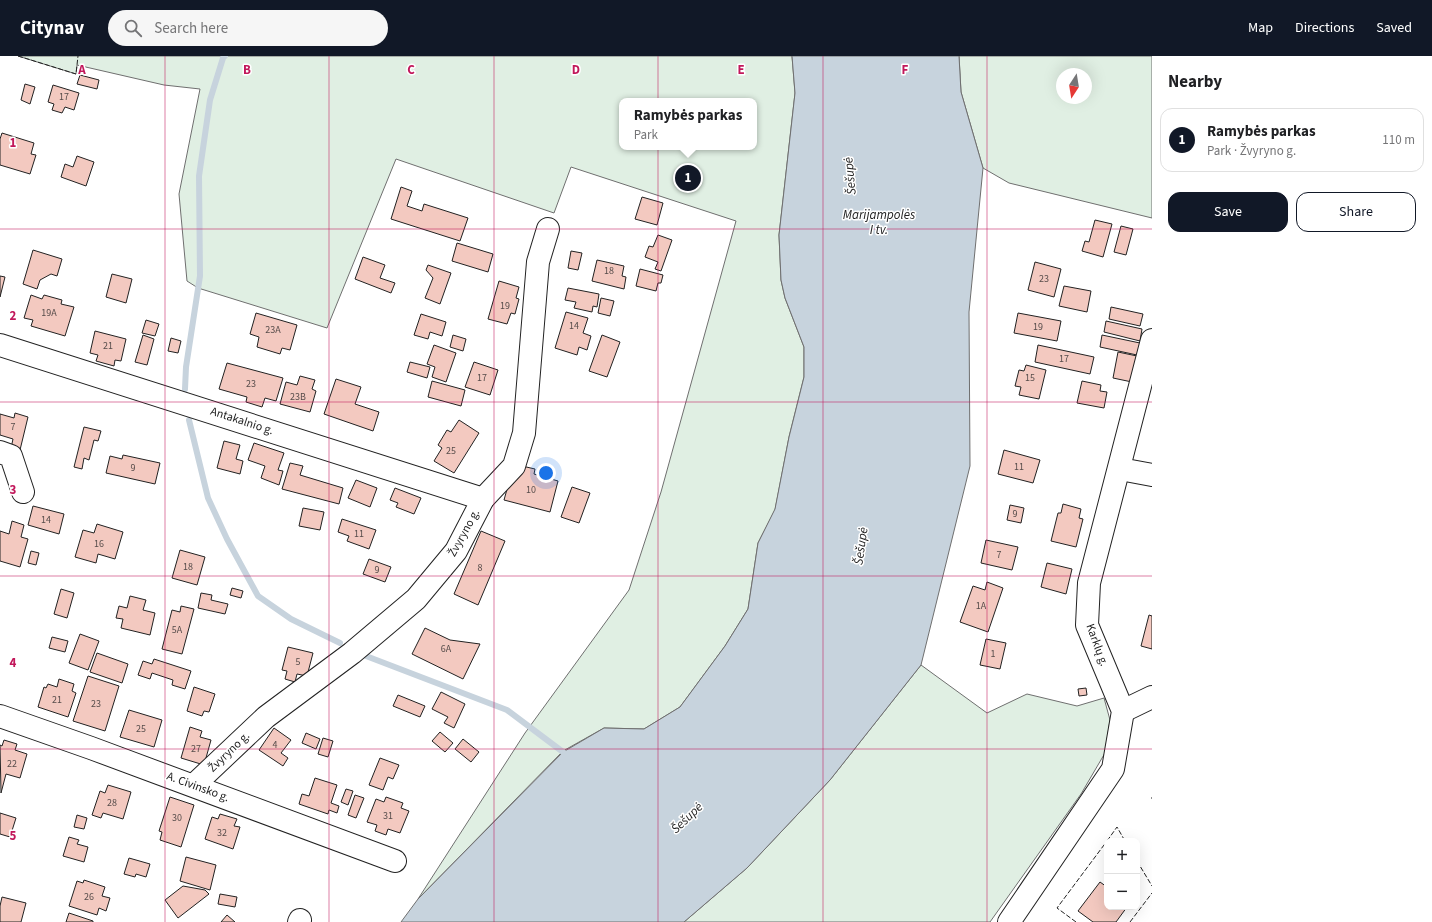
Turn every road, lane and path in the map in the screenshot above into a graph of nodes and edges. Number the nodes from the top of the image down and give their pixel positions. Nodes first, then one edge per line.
1 (548, 228) dead end
2 (1152, 340) edge
3 (0, 345) edge
4 (0, 452) edge
5 (1120, 469) junction
6 (1152, 475) edge
7 (23, 492) dead end
8 (483, 499) junction
9 (1152, 696) edge
10 (1123, 712) junction
11 (0, 716) edge
12 (194, 785) junction
13 (395, 861) dead end
14 (1008, 922) edge

1 - 8 street, Žvyryno g.
2 - 5 street, Karklų g.
3 - 8 street, Antakalnio g.
4 - 7 street
5 - 6 street
5 - 10 street, Karklų g.
8 - 12 street, Žvyryno g.
9 - 10 street
10 - 14 street
11 - 12 street, A. Civinsko g.
12 - 13 street, A. Civinsko g.

